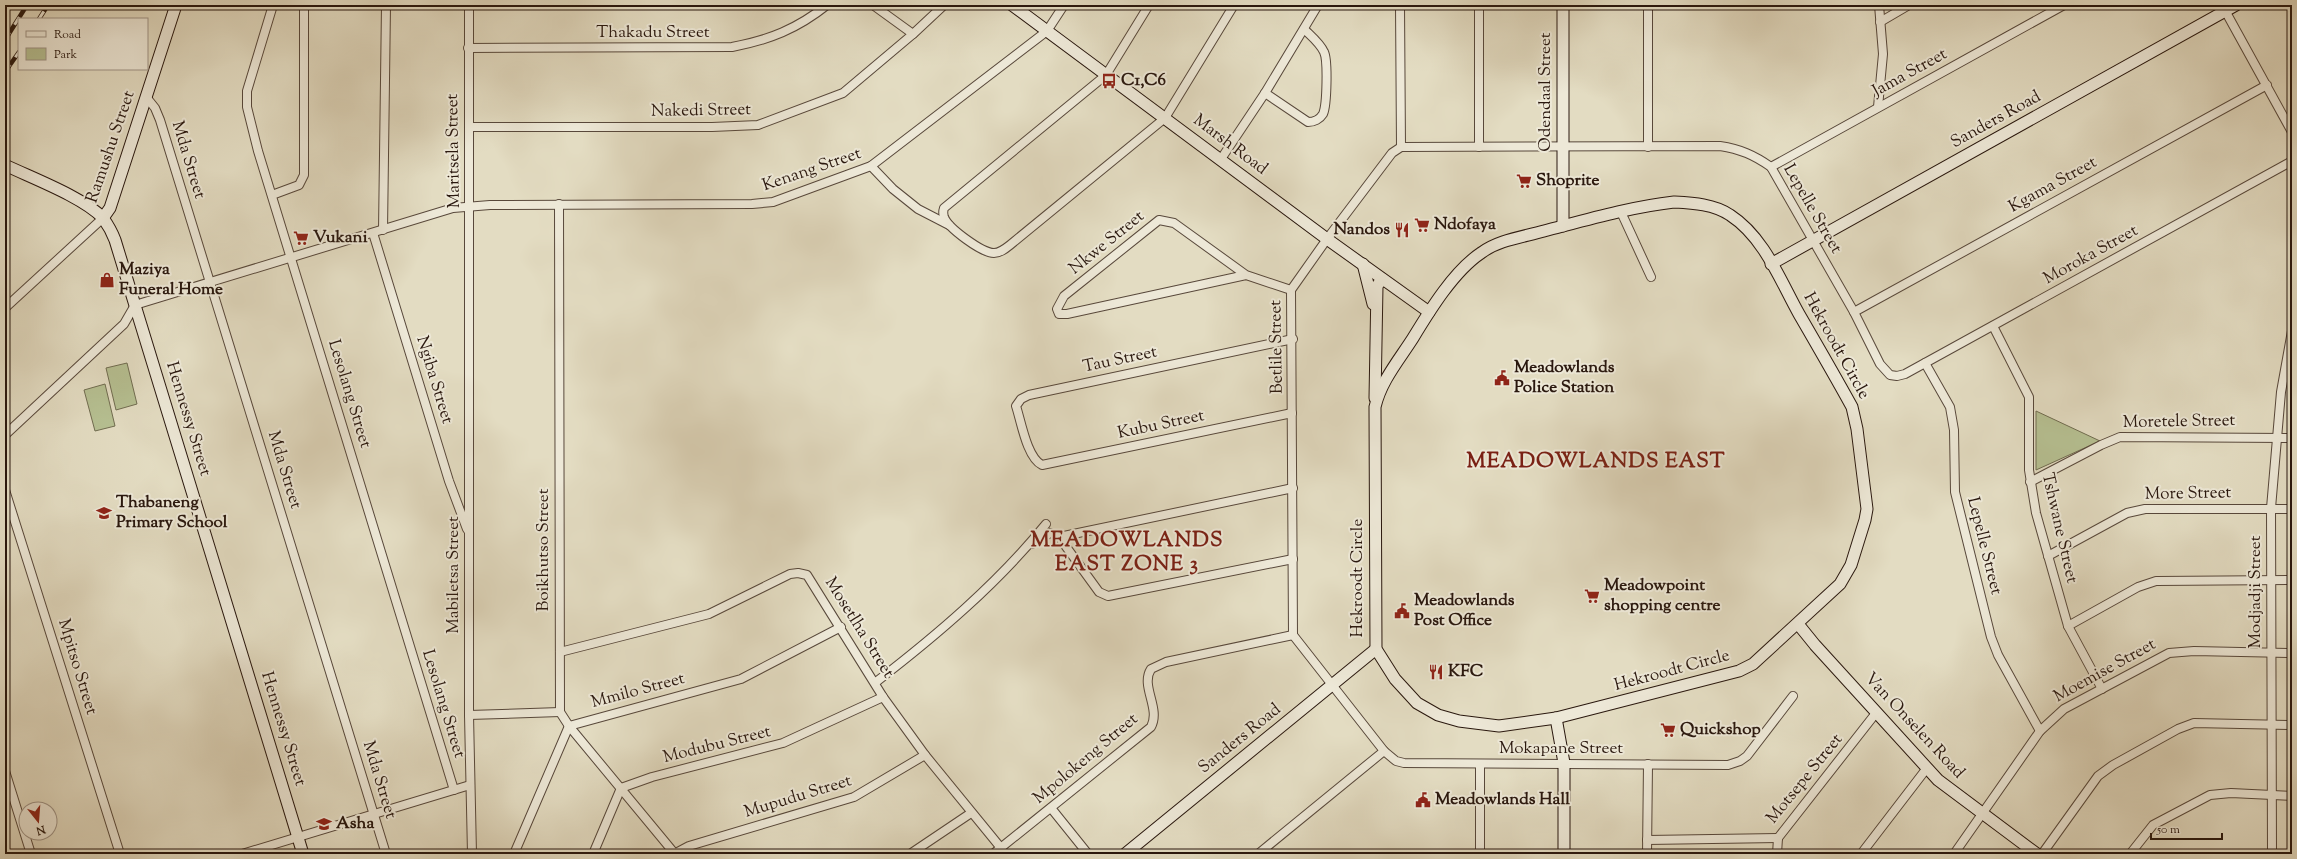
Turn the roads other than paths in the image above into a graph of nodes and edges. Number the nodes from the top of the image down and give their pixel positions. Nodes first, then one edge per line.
1 (176, 5) edge
2 (273, 5) edge
3 (304, 5) edge
4 (386, 5) edge
5 (469, 5) edge
6 (827, 5) edge
7 (873, 5) edge
8 (944, 5) edge
9 (1012, 5) edge
10 (1064, 5) edge
11 (1149, 5) edge
12 (1234, 5) edge
13 (1318, 5) edge
14 (1400, 5) edge
15 (1479, 5) edge
16 (1563, 5) edge
17 (1648, 5) edge
18 (1880, 5) edge
19 (1909, 5) edge
20 (2064, 5) edge
21 (2236, 5) edge
22 (2224, 8) edge
23 (1880, 22) junction
24 (1304, 29) junction
25 (1047, 31) junction
26 (914, 34) junction
27 (468, 48) junction
28 (1106, 75) junction
29 (2267, 85) junction
30 (1265, 93) junction
31 (147, 98) junction
32 (1878, 107) junction
33 (1165, 118) junction
34 (468, 127) junction
35 (2292, 132) edge
36 (1401, 147) junction
37 (1479, 147) junction
38 (1563, 147) junction
39 (1648, 147) junction
40 (1221, 159) junction
41 (2292, 161) edge
42 (5, 165) edge
43 (872, 166) junction
44 (1771, 167) junction
45 (272, 195) junction
46 (559, 204) junction
47 (469, 205) junction
48 (1621, 212) junction
49 (103, 218) junction
50 (950, 225) junction
51 (1564, 226) junction
52 (383, 230) junction
53 (373, 233) junction
54 (1327, 239) junction
55 (1812, 241) junction
56 (292, 257) junction
57 (1363, 264) junction
58 (1772, 264) junction
59 (1246, 275) junction
60 (1651, 277) dead end
61 (1382, 279) junction
62 (211, 282) junction
63 (1291, 290) junction
64 (469, 296) joint
65 (135, 306) junction
66 (5, 308) edge
67 (1429, 312) junction
68 (1854, 312) junction
69 (1377, 320) junction
70 (1993, 326) junction
71 (2292, 331) edge
72 (1293, 339) junction
73 (1925, 363) junction
74 (2288, 365) edge
75 (1905, 374) joint
76 (1375, 407) junction
77 (1292, 413) junction
78 (5, 435) edge
79 (2278, 437) junction
80 (2292, 438) edge
81 (1036, 462) joint
82 (2030, 482) junction
83 (1293, 488) junction
84 (5, 490) edge
85 (2271, 508) junction
86 (2292, 509) edge
87 (1046, 524) dead end
88 (469, 534) junction
89 (1050, 534) dead end
90 (1026, 548) junction
91 (2048, 556) junction
92 (1293, 559) junction
93 (2270, 579) junction
94 (2292, 580) edge
95 (1798, 624) junction
96 (2068, 626) junction
97 (841, 627) junction
98 (1293, 635) junction
99 (1376, 649) junction
100 (2272, 651) junction
101 (560, 652) junction
102 (2292, 652) edge
103 (876, 682) junction
104 (1333, 685) junction
105 (2102, 689) junction
106 (1793, 696) dead end
107 (883, 697) junction
108 (560, 712) junction
109 (1876, 713) junction
110 (469, 714) junction
111 (1556, 718) junction
112 (2272, 723) junction
113 (2292, 725) edge
114 (569, 726) junction
115 (2040, 731) junction
116 (1384, 751) junction
117 (925, 755) junction
118 (1564, 763) junction
119 (1648, 764) junction
120 (1480, 765) junction
121 (1927, 768) junction
122 (5, 771) edge
123 (470, 785) junction
124 (621, 788) junction
125 (454, 790) junction
126 (2273, 794) junction
127 (2292, 796) edge
128 (1051, 808) junction
129 (971, 813) junction
130 (374, 814) junction
131 (1983, 814) junction
132 (298, 837) junction
133 (1778, 838) junction
134 (1647, 840) junction
135 (1001, 848) junction
136 (31, 854) edge
137 (120, 854) edge
138 (242, 854) edge
139 (303, 854) edge
140 (386, 854) edge
141 (472, 854) edge
142 (514, 854) edge
143 (593, 854) edge
144 (675, 854) edge
145 (910, 854) edge
146 (993, 854) edge
147 (1088, 854) edge
148 (1125, 854) edge
149 (1258, 854) edge
150 (1480, 854) edge
151 (1564, 854) edge
152 (1647, 854) edge
153 (1777, 854) edge
154 (1861, 854) edge
155 (1954, 854) edge
156 (2037, 854) edge
157 (2042, 854) edge
158 (2130, 854) edge
159 (2272, 854) edge

1 - 31 street, Ramushu Street
2 - 45 street, Lesolang Street
3 - 45 street
4 - 52 street
5 - 27 street, Maritsela Street
6 - 27 street, Thakadu Street
7 - 26 street
8 - 26 street, Nakedi Street
9 - 25 street, Marsh Road
10 - 25 street, Kenang Street
11 - 28 street
12 - 33 street
13 - 24 street
14 - 36 street
15 - 37 street
16 - 38 street, Odendaal Street
17 - 39 street
18 - 23 street
19 - 23 street
20 - 32 street, Jama Street
21 - 22 street, Sanders Road
22 - 29 street
22 - 55 street, Sanders Road
23 - 32 street
24 - 30 street
24 - 30 street
25 - 28 street, Marsh Road
25 - 43 street, Kenang Street
26 - 34 street, Nakedi Street
27 - 34 street, Maritsela Street
28 - 33 street, Marsh Road
28 - 50 street
29 - 35 street
29 - 68 street, Kgama Street
30 - 40 street
31 - 49 street, Ramushu Street
31 - 62 street, Mda Street
32 - 44 street, Jama Street
33 - 40 street, Marsh Road
33 - 50 street
34 - 47 street, Maritsela Street
36 - 37 street
36 - 54 street, Betlile Street
37 - 38 street
38 - 39 street, Lepelle Street
38 - 51 street, Odendaal Street
39 - 44 street, Lepelle Street
40 - 54 street, Marsh Road
41 - 70 street, Moroka Street
42 - 49 street, Hennessy Street
43 - 46 street, Kenang Street
43 - 50 street
44 - 55 street, Lepelle Street
45 - 56 street, Lesolang Street
46 - 47 street, Kenang Street
46 - 101 street, Boikhutso Street
47 - 52 street, Kenang Street
47 - 64 street, Maritsela Street
48 - 51 street, Hekroodt Circle
48 - 58 street, Hekroodt Circle
48 - 60 street
49 - 65 street, Hennessy Street
49 - 66 street, Ramushu Street
51 - 67 street, Hekroodt Circle
52 - 53 street, Kenang Street
53 - 56 street, Kenang Street
53 - 88 street, Ngiba Street
54 - 57 street, Marsh Road
54 - 63 street, Betlile Street
55 - 58 street, Sanders Road
55 - 68 street, Lepelle Street
56 - 62 street, Kenang Street
56 - 125 street, Lesolang Street
57 - 61 street, Marsh Road
57 - 69 street
58 - 95 street, Hekroodt Circle
59 - 59 street, Nkwe Street
59 - 63 street
61 - 67 street, Marsh Road
61 - 69 street
62 - 65 street, Kenang Street
62 - 130 street, Mda Street
63 - 72 street, Betlile Street
64 - 88 street, Mabiletsa Street
65 - 78 street
65 - 132 street, Hennessy Street
67 - 76 street, Hekroodt Circle
68 - 75 street, Lepelle Street
69 - 76 street
70 - 73 street, Moroka Street
70 - 82 street, Tshwane Street
71 - 74 street, Modjadji Street
72 - 77 street, Betlile Street
72 - 81 street, Tau Street
73 - 75 street, Moroka Street
73 - 115 street, Lepelle Street
74 - 79 street, Modjadji Street
76 - 99 street, Hekroodt Circle
77 - 81 street, Kubu Street
77 - 83 street, Betlile Street
79 - 80 street, Moretele Street
79 - 82 street, Moretele Street
79 - 85 street, Modjadji Street
82 - 91 street, Tshwane Street
83 - 92 street, Betlile Street
83 - 92 street
84 - 137 street, Mpitso Street
85 - 86 street, More Street
85 - 91 street, More Street
85 - 93 street, Modjadji Street
87 - 90 street
88 - 110 street, Mabiletsa Street
89 - 90 street
90 - 103 street
91 - 96 street, Tshwane Street
92 - 98 street, Betlile Street
93 - 94 street
93 - 96 street
93 - 100 street, Modjadji Street
95 - 109 street, Van Onselen Road
95 - 111 street, Hekroodt Circle
96 - 105 street, Tshwane Street
97 - 101 street, Mosetlha Street
97 - 103 street, Mosetlha Street
97 - 114 street, Mmilo Street
98 - 104 street
98 - 128 street, Mpolokeng Street
99 - 104 street, Sanders Road
99 - 111 street, Hekroodt Circle
100 - 102 street, Moemise Street
100 - 105 street, Moemise Street
100 - 112 street, Modjadji Street
101 - 108 street, Boikhutso Street
103 - 107 street, Mosetlha Street
104 - 116 street, Mokapane Street
104 - 148 street, Sanders Road
105 - 115 street, Moemise Street
106 - 119 street, Mokapane Street
107 - 117 street, Mosetlha Street
107 - 124 street, Modubu Street
108 - 110 street
108 - 114 street
109 - 121 street, Van Onselen Road
109 - 133 street, Motsepe Street
110 - 123 street, Mabiletsa Street
111 - 118 street
112 - 113 street
112 - 126 street, Modjadji Street
112 - 157 street
114 - 124 street
114 - 142 street
115 - 131 street, Moemise Street
116 - 120 street, Mokapane Street
116 - 149 street
117 - 129 street, Mosetlha Street
117 - 144 street, Mupudu Street
118 - 119 street, Mokapane Street
118 - 120 street, Mokapane Street
118 - 151 street
119 - 134 street
120 - 150 street
121 - 131 street, Van Onselen Road
121 - 154 street
122 - 136 street
123 - 125 street
123 - 141 street, Mabiletsa Street
124 - 143 street
124 - 144 street
125 - 130 street
126 - 127 street
126 - 158 street
126 - 159 street, Modjadji Street
128 - 135 street, Mpolokeng Street
128 - 147 street
129 - 135 street, Mosetlha Street
129 - 145 street
130 - 132 street
130 - 140 street, Mda Street
131 - 155 street, Moemise Street
131 - 156 street, Van Onselen Road
132 - 138 street
132 - 139 street, Hennessy Street
133 - 134 street, Motsepe Street
133 - 153 street
134 - 152 street
135 - 146 street, Mpolokeng Street

